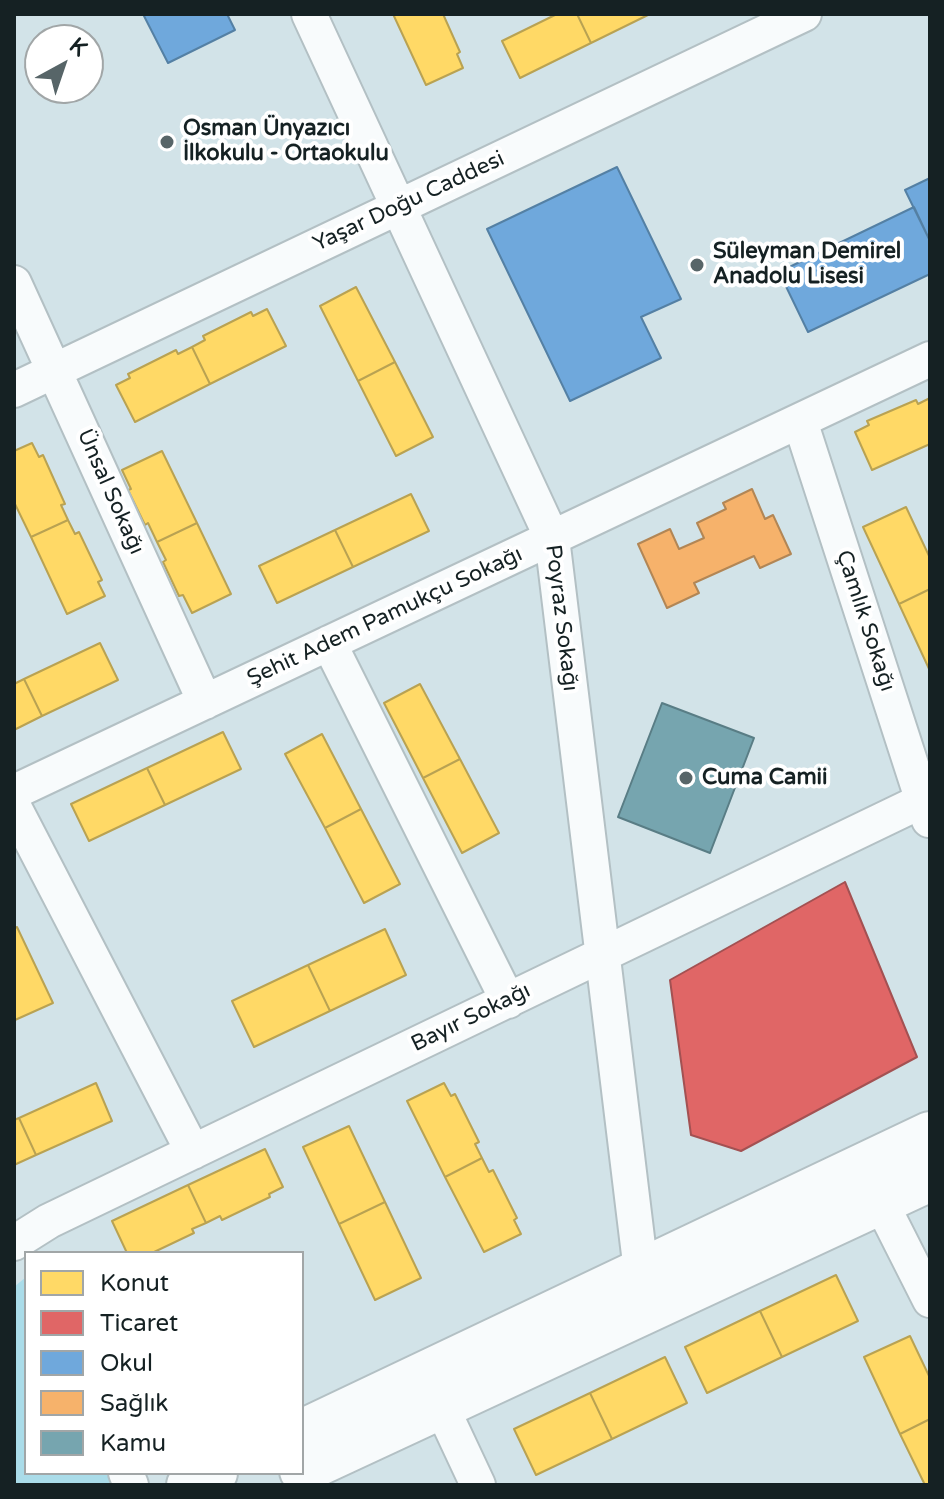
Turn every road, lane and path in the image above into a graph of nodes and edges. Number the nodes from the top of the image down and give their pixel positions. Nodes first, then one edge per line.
1 (309, 14) edge
2 (784, 18) edge
3 (398, 207) junction
4 (14, 283) edge
5 (930, 359) edge
6 (54, 371) junction
7 (14, 390) edge
8 (800, 421) junction
9 (552, 538) junction
10 (329, 643) junction
11 (205, 702) junction
12 (14, 792) edge
13 (14, 807) edge
14 (928, 807) edge
15 (604, 954) junction
16 (508, 1001) junction
17 (930, 1134) edge
18 (193, 1152) junction
19 (930, 1179) edge
20 (881, 1203) junction
21 (20, 1245) edge
22 (641, 1271) junction
23 (930, 1300) edge
24 (441, 1406) junction
25 (304, 1431) edge
26 (304, 1470) edge
27 (211, 1475) edge
28 (294, 1475) edge
29 (189, 1485) edge
30 (273, 1485) edge
31 (478, 1485) edge

1 - 3 street, Poyraz Sokağı
2 - 3 street, Yaşar Doğu Caddesi
3 - 6 street, Yaşar Doğu Caddesi
3 - 9 street, Poyraz Sokağı
4 - 6 street, Ünsal Sokağı
5 - 8 street, Şehit Adem Pamukçu Sokağı
6 - 7 street, Yaşar Doğu Caddesi
6 - 11 street, Ünsal Sokağı
8 - 9 street, Şehit Adem Pamukçu Sokağı
8 - 14 street, Çamlık Sokağı
9 - 10 street, Şehit Adem Pamukçu Sokağı
9 - 15 street, Poyraz Sokağı
10 - 11 street, Şehit Adem Pamukçu Sokağı
10 - 16 street
11 - 12 street, Şehit Adem Pamukçu Sokağı
13 - 18 street
14 - 15 street, Bayır Sokağı
15 - 16 street, Bayır Sokağı
15 - 22 street, Poyraz Sokağı
16 - 18 street, Bayır Sokağı
17 - 22 main road
18 - 21 street, Bayır Sokağı
19 - 20 main road
20 - 23 street
20 - 24 main road
22 - 25 main road
24 - 26 main road
24 - 31 street
27 - 29 main road
28 - 30 main road

